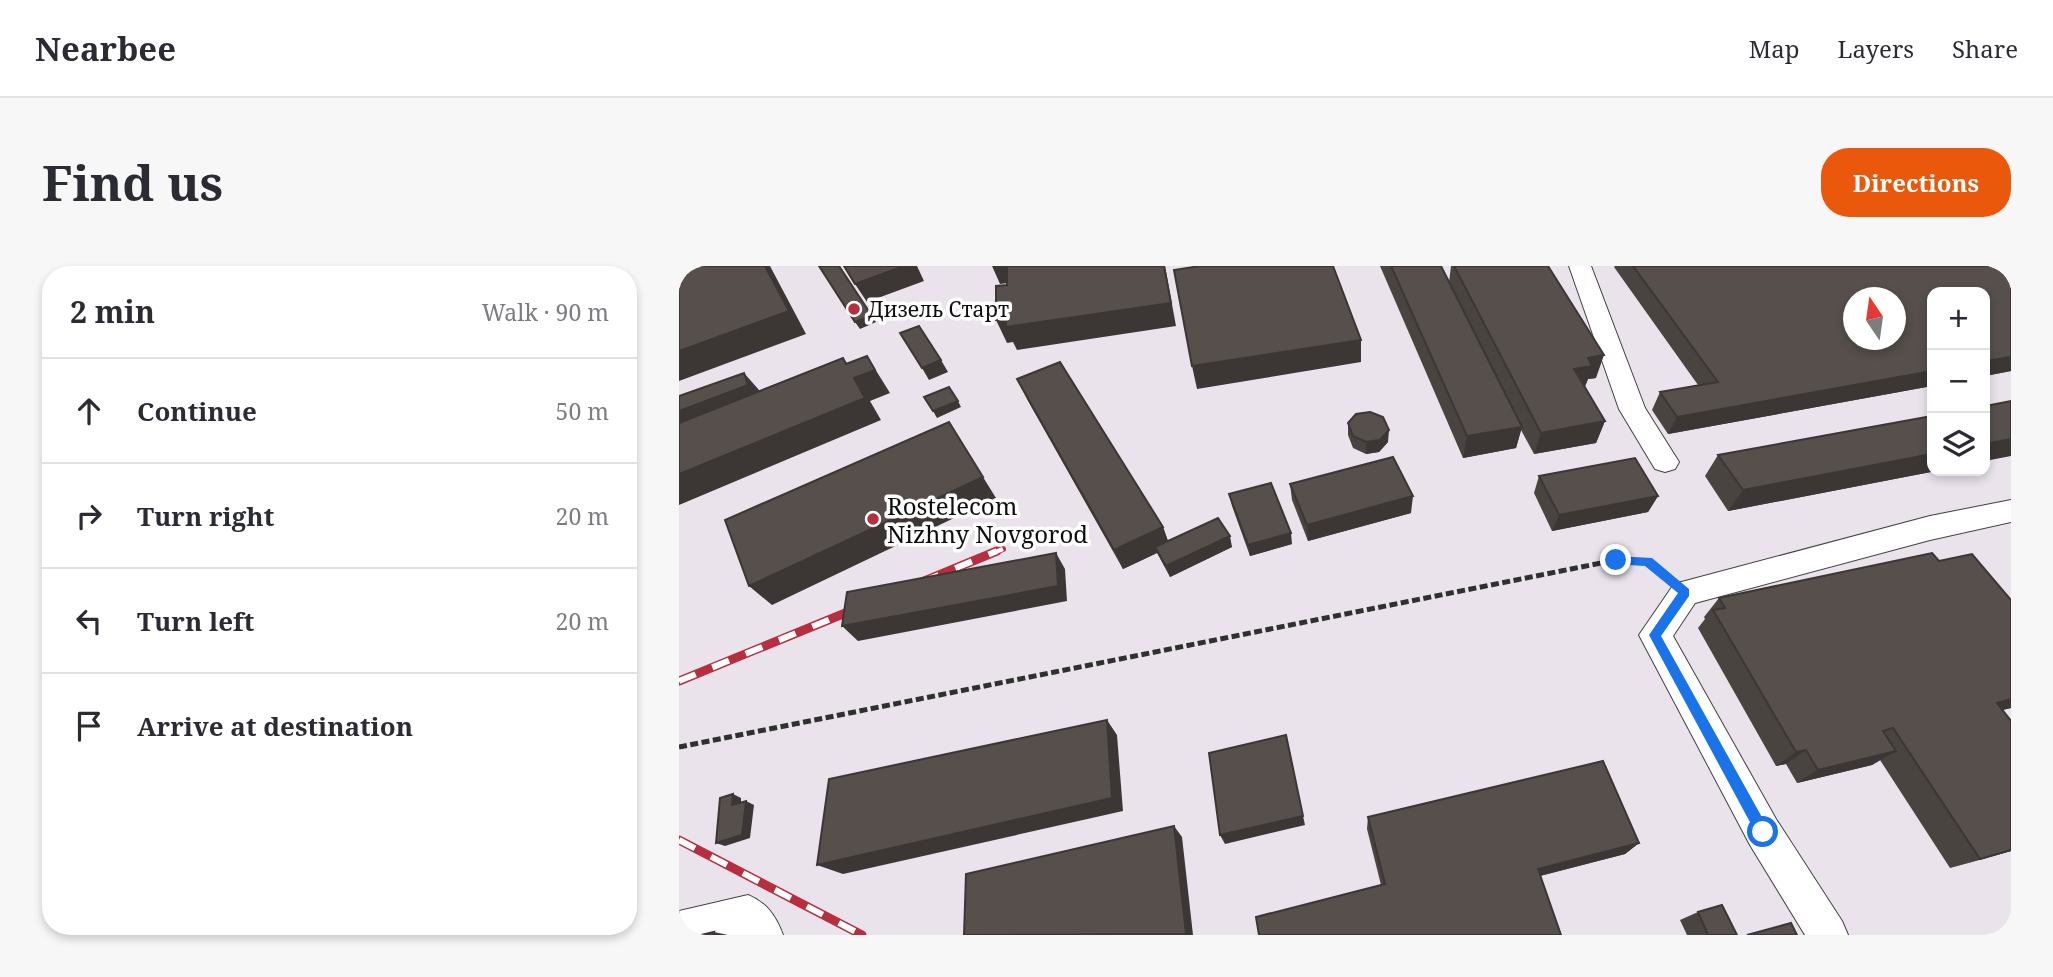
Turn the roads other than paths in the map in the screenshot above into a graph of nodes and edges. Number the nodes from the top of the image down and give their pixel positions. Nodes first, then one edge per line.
1 (1580, 266) edge
2 (1665, 462) dead end
3 (2011, 511) edge
4 (679, 931) edge
5 (763, 935) edge
6 (1828, 935) edge

1 - 2 lane
3 - 6 lane
4 - 5 lane

